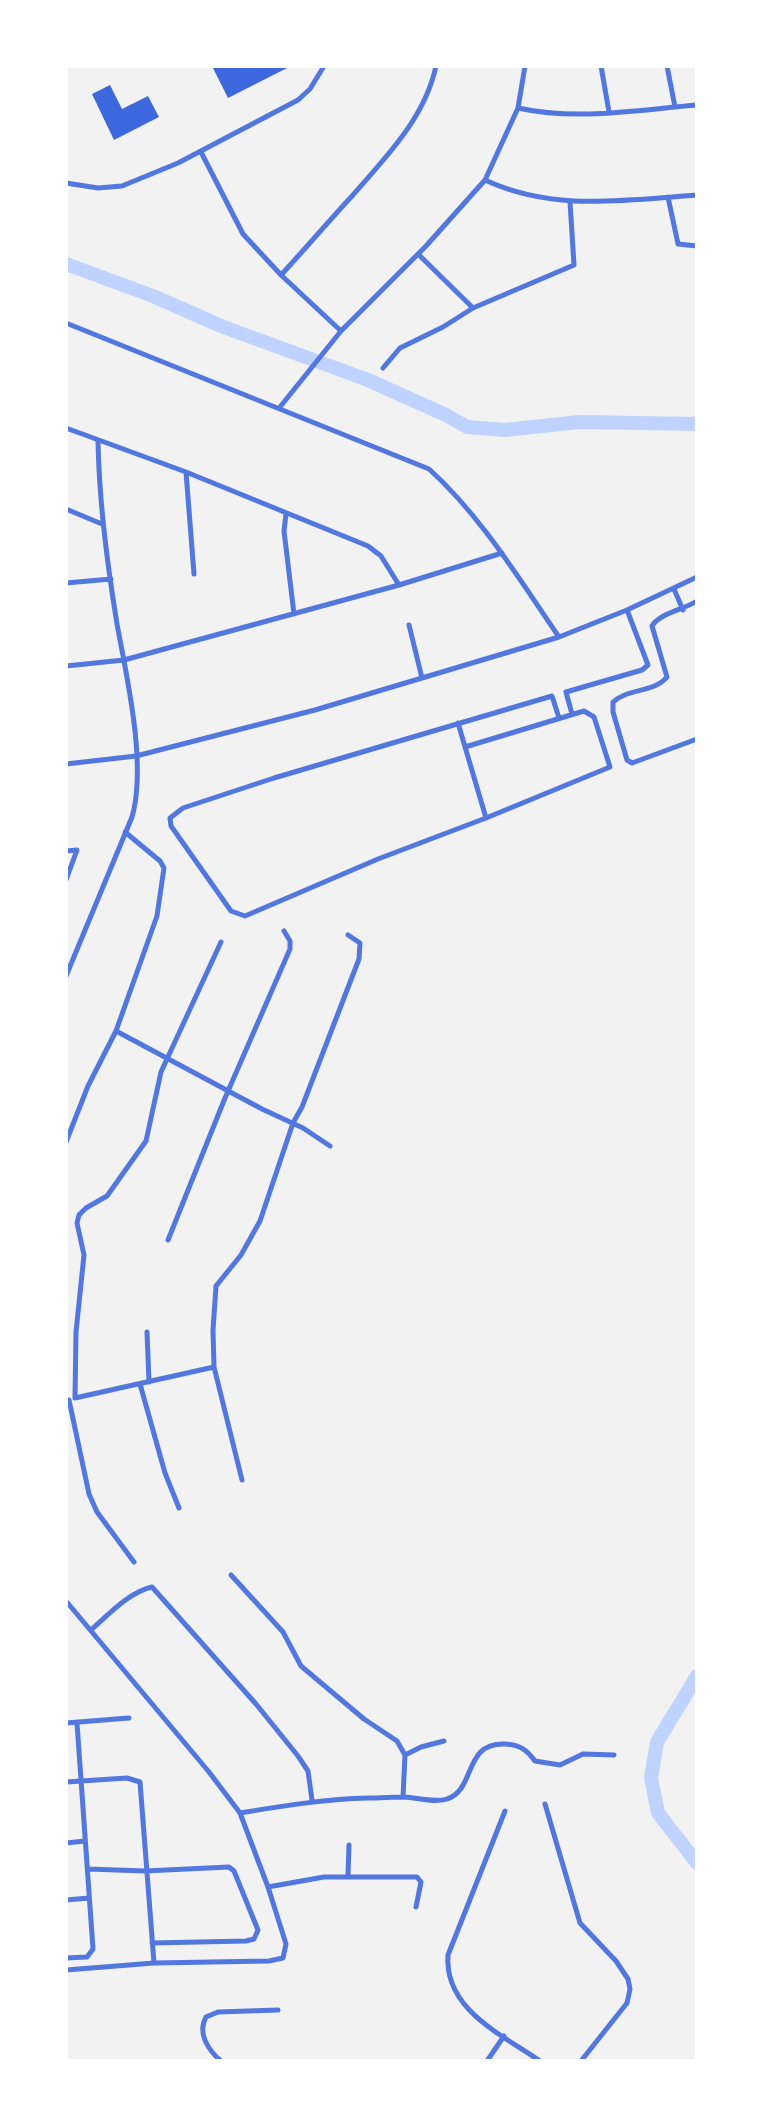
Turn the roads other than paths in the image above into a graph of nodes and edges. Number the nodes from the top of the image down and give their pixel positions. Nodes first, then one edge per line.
1 (324, 66) edge
2 (436, 66) edge
3 (525, 66) edge
4 (601, 66) edge
5 (667, 66) edge
6 (697, 105) edge
7 (675, 107) junction
8 (518, 108) junction
9 (610, 113) junction
10 (201, 152) junction
11 (485, 180) junction
12 (66, 183) edge
13 (697, 195) edge
14 (668, 197) junction
15 (570, 202) junction
16 (697, 246) edge
17 (418, 254) junction
18 (281, 275) junction
19 (473, 308) junction
20 (66, 323) edge
21 (341, 331) junction
22 (383, 368) dead end
23 (280, 407) junction
24 (66, 428) edge
25 (98, 441) junction
26 (186, 472) junction
27 (66, 509) edge
28 (286, 514) junction
29 (102, 525) junction
30 (496, 554) junction
31 (194, 574) dead end
32 (697, 577) edge
33 (111, 579) junction
34 (396, 580) junction
35 (66, 583) edge
36 (674, 589) junction
37 (697, 601) edge
38 (627, 610) junction
39 (683, 610) junction
40 (294, 614) junction
41 (409, 625) dead end
42 (559, 637) junction
43 (124, 660) junction
44 (66, 666) edge
45 (422, 678) junction
46 (572, 714) junction
47 (559, 718) junction
48 (458, 723) junction
49 (697, 739) edge
50 (465, 747) junction
51 (136, 756) junction
52 (66, 764) edge
53 (486, 818) junction
54 (125, 832) junction
55 (66, 851) edge
56 (66, 880) edge
57 (284, 931) dead end
58 (348, 935) dead end
59 (221, 942) dead end
60 (66, 976) edge
61 (116, 1031) junction
62 (167, 1058) junction
63 (228, 1091) junction
64 (293, 1123) junction
65 (66, 1142) edge
66 (330, 1146) dead end
67 (168, 1240) dead end
68 (147, 1332) dead end
69 (215, 1373) junction
70 (149, 1382) junction
71 (141, 1388) junction
72 (70, 1401) edge
73 (242, 1480) dead end
74 (179, 1508) dead end
75 (134, 1562) dead end
76 (231, 1575) dead end
77 (66, 1601) edge
78 (89, 1628) junction
79 (129, 1718) dead end
80 (66, 1723) edge
81 (77, 1723) junction
82 (444, 1741) dead end
83 (405, 1755) junction
84 (614, 1755) dead end
85 (66, 1782) edge
86 (82, 1782) junction
87 (403, 1797) junction
88 (312, 1800) junction
89 (545, 1804) dead end
90 (505, 1811) dead end
91 (240, 1813) junction
92 (85, 1841) junction
93 (66, 1843) edge
94 (349, 1845) dead end
95 (88, 1869) junction
96 (145, 1871) junction
97 (348, 1876) junction
98 (268, 1887) junction
99 (89, 1898) junction
100 (66, 1900) edge
101 (416, 1907) dead end
102 (152, 1943) junction
103 (66, 1958) edge
104 (154, 1963) junction
105 (66, 1970) edge
106 (278, 2010) dead end
107 (504, 2036) junction
108 (221, 2061) edge
109 (487, 2061) edge
110 (540, 2061) edge
111 (581, 2061) edge

1 - 10 street
2 - 18 street
3 - 8 street
4 - 9 street
5 - 7 street
6 - 7 street
7 - 9 street
8 - 9 street
8 - 11 street
10 - 12 street
10 - 18 street
11 - 15 street
11 - 17 street
13 - 14 street
14 - 15 street
14 - 16 street
15 - 19 street
17 - 19 street
17 - 21 street
18 - 21 street
19 - 22 street
20 - 23 street
21 - 23 street
23 - 30 street
24 - 25 street
25 - 26 street
25 - 29 street
26 - 28 street
26 - 31 street
27 - 29 street
28 - 34 street
28 - 40 street
29 - 33 street
30 - 34 street
30 - 42 street
32 - 36 street
33 - 35 street
33 - 43 street
34 - 40 street
36 - 38 street
36 - 39 street
37 - 39 street
38 - 42 street
38 - 46 street
39 - 49 street
40 - 43 street
41 - 45 street
42 - 45 street
43 - 44 street
43 - 51 street
45 - 51 street
46 - 47 street
46 - 53 street
47 - 48 street
47 - 50 street
48 - 50 street
48 - 53 street
50 - 53 street
51 - 52 street
51 - 54 street
54 - 60 street
54 - 61 street
55 - 56 street
57 - 63 street
58 - 64 street
59 - 62 street
61 - 62 street
61 - 65 street
62 - 63 street
62 - 72 street
63 - 64 street
63 - 67 street
64 - 66 street
64 - 69 street
68 - 70 street
69 - 70 street
69 - 73 street
70 - 71 street
71 - 72 street
71 - 74 street
72 - 75 street
76 - 83 street
77 - 78 street
78 - 88 street
78 - 91 street
79 - 81 street
80 - 81 street
81 - 86 street
82 - 83 street
83 - 87 street
84 - 87 street
85 - 86 street
86 - 92 street
86 - 96 street
87 - 88 street
88 - 91 street
89 - 111 street
90 - 107 street
91 - 98 street
92 - 93 street
92 - 95 street
94 - 97 street
95 - 96 street
95 - 99 street
96 - 102 street
96 - 102 street
97 - 98 street
97 - 101 street
98 - 104 street
99 - 100 street
99 - 103 street
102 - 104 street
104 - 105 street
106 - 108 street
107 - 109 street
107 - 110 street

